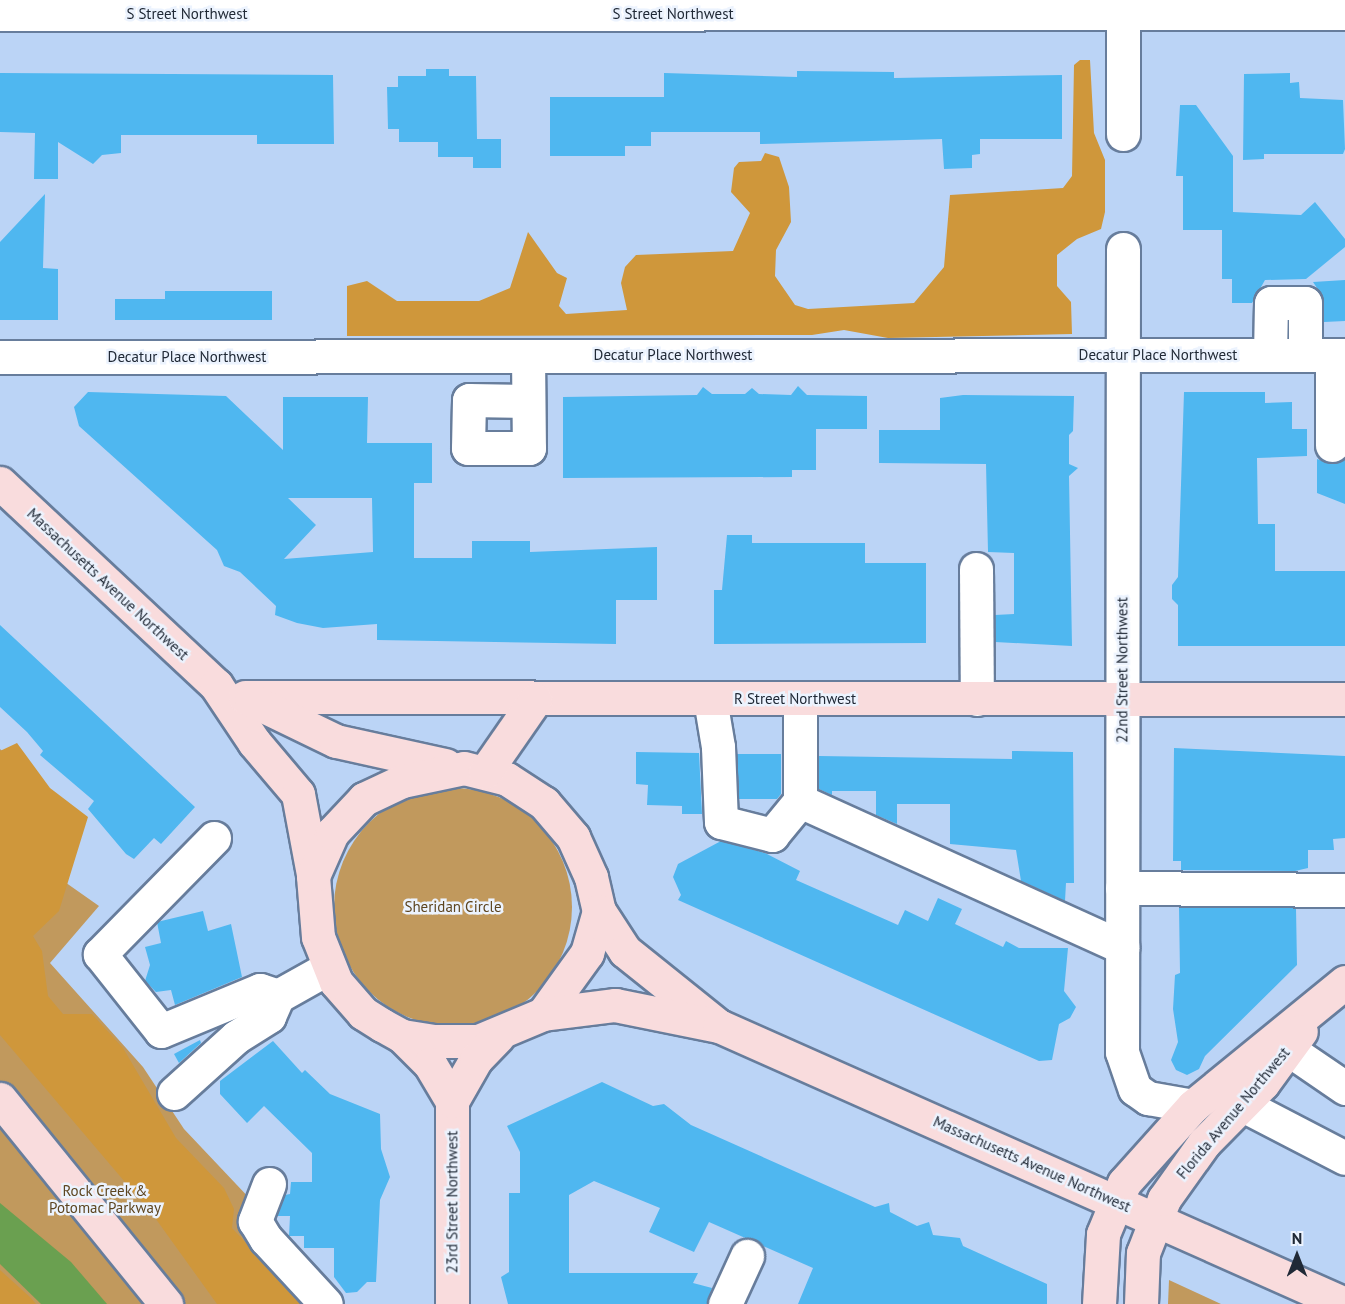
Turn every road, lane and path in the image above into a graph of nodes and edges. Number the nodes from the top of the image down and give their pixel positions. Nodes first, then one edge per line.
1 (466, 7) edge
2 (1345, 13) edge
3 (0, 14) edge
4 (1123, 14) junction
5 (1123, 134) dead end
6 (1123, 249) dead end
7 (1123, 354) junction
8 (1270, 355) junction
9 (1327, 355) edge
10 (528, 356) junction
11 (0, 357) edge
12 (528, 401) dead end
13 (1332, 445) dead end
14 (0, 483) edge
15 (976, 569) dead end
16 (231, 691) junction
17 (710, 699) junction
18 (800, 699) junction
19 (977, 699) junction
20 (1122, 699) junction
21 (1345, 699) edge
22 (535, 700) junction
23 (475, 770) junction
24 (800, 801) junction
25 (214, 838) dead end
26 (313, 876) junction
27 (1122, 888) junction
28 (1345, 890) edge
29 (599, 910) junction
30 (1122, 947) junction
31 (328, 968) junction
32 (1345, 981) edge
33 (278, 996) junction
34 (1315, 1009) junction
35 (543, 1014) junction
36 (719, 1026) junction
37 (402, 1036) junction
38 (498, 1036) junction
39 (1288, 1049) junction
40 (1345, 1088) edge
41 (1135, 1089) junction
42 (174, 1093) dead end
43 (0, 1099) edge
44 (452, 1101) junction
45 (1241, 1104) junction
46 (1193, 1106) junction
47 (1160, 1138) junction
48 (1345, 1158) edge
49 (269, 1184) dead end
50 (1115, 1201) junction
51 (1154, 1218) junction
52 (747, 1256) dead end
53 (1343, 1301) edge
54 (166, 1304) edge
55 (326, 1304) edge
56 (452, 1304) edge
57 (725, 1304) edge
58 (1099, 1304) edge
59 (1141, 1304) edge

1 - 3 street, S Street Northwest
1 - 4 street, S Street Northwest
2 - 4 street, S Street Northwest
4 - 5 street
6 - 7 street, 22nd Street Northwest
7 - 8 street, Decatur Place Northwest
7 - 10 street, Decatur Place Northwest
7 - 20 street, 22nd Street Northwest
8 - 9 street, Decatur Place Northwest
8 - 9 street
9 - 13 street
10 - 11 street, Decatur Place Northwest
10 - 12 street
14 - 16 main road, Massachusetts Avenue Northwest
15 - 19 street
16 - 22 main road, R Street Northwest
16 - 23 main road, Massachusetts Avenue Northwest
16 - 26 main road, Massachusetts Avenue Northwest
17 - 18 main road, R Street Northwest
17 - 22 main road, R Street Northwest
17 - 24 street
18 - 19 main road, R Street Northwest
18 - 24 street
19 - 20 main road, R Street Northwest
20 - 21 main road, R Street Northwest
20 - 27 street, 22nd Street Northwest
22 - 23 main road
23 - 26 main road
23 - 29 main road, Massachusetts Avenue Northwest
24 - 30 street
25 - 33 street
26 - 31 main road, Massachusetts Avenue Northwest
27 - 28 street
27 - 30 street, 22nd Street Northwest
29 - 35 main road
29 - 36 main road, Massachusetts Avenue Northwest
30 - 41 street, 22nd Street Northwest
31 - 33 street
31 - 37 main road
32 - 34 main road, Florida Avenue Northwest
33 - 42 street
34 - 39 main road, Florida Avenue Northwest
34 - 46 main road, Florida Avenue Northwest
35 - 36 main road, Massachusetts Avenue Northwest
35 - 38 main road
36 - 50 main road, Massachusetts Avenue Northwest
37 - 38 main road
37 - 44 main road
38 - 44 main road, 23rd Street Northwest
39 - 40 street
39 - 45 main road, Florida Avenue Northwest
41 - 46 street
41 - 47 street, 22nd Street Northwest
43 - 54 main road
44 - 56 main road, 23rd Street Northwest
45 - 48 street
45 - 51 main road, Florida Avenue Northwest
46 - 47 main road, Florida Avenue Northwest
47 - 50 main road, Florida Avenue Northwest
49 - 55 street
50 - 51 main road, Massachusetts Avenue Northwest
50 - 58 main road
51 - 53 main road, Massachusetts Avenue Northwest
51 - 59 main road
52 - 57 street

